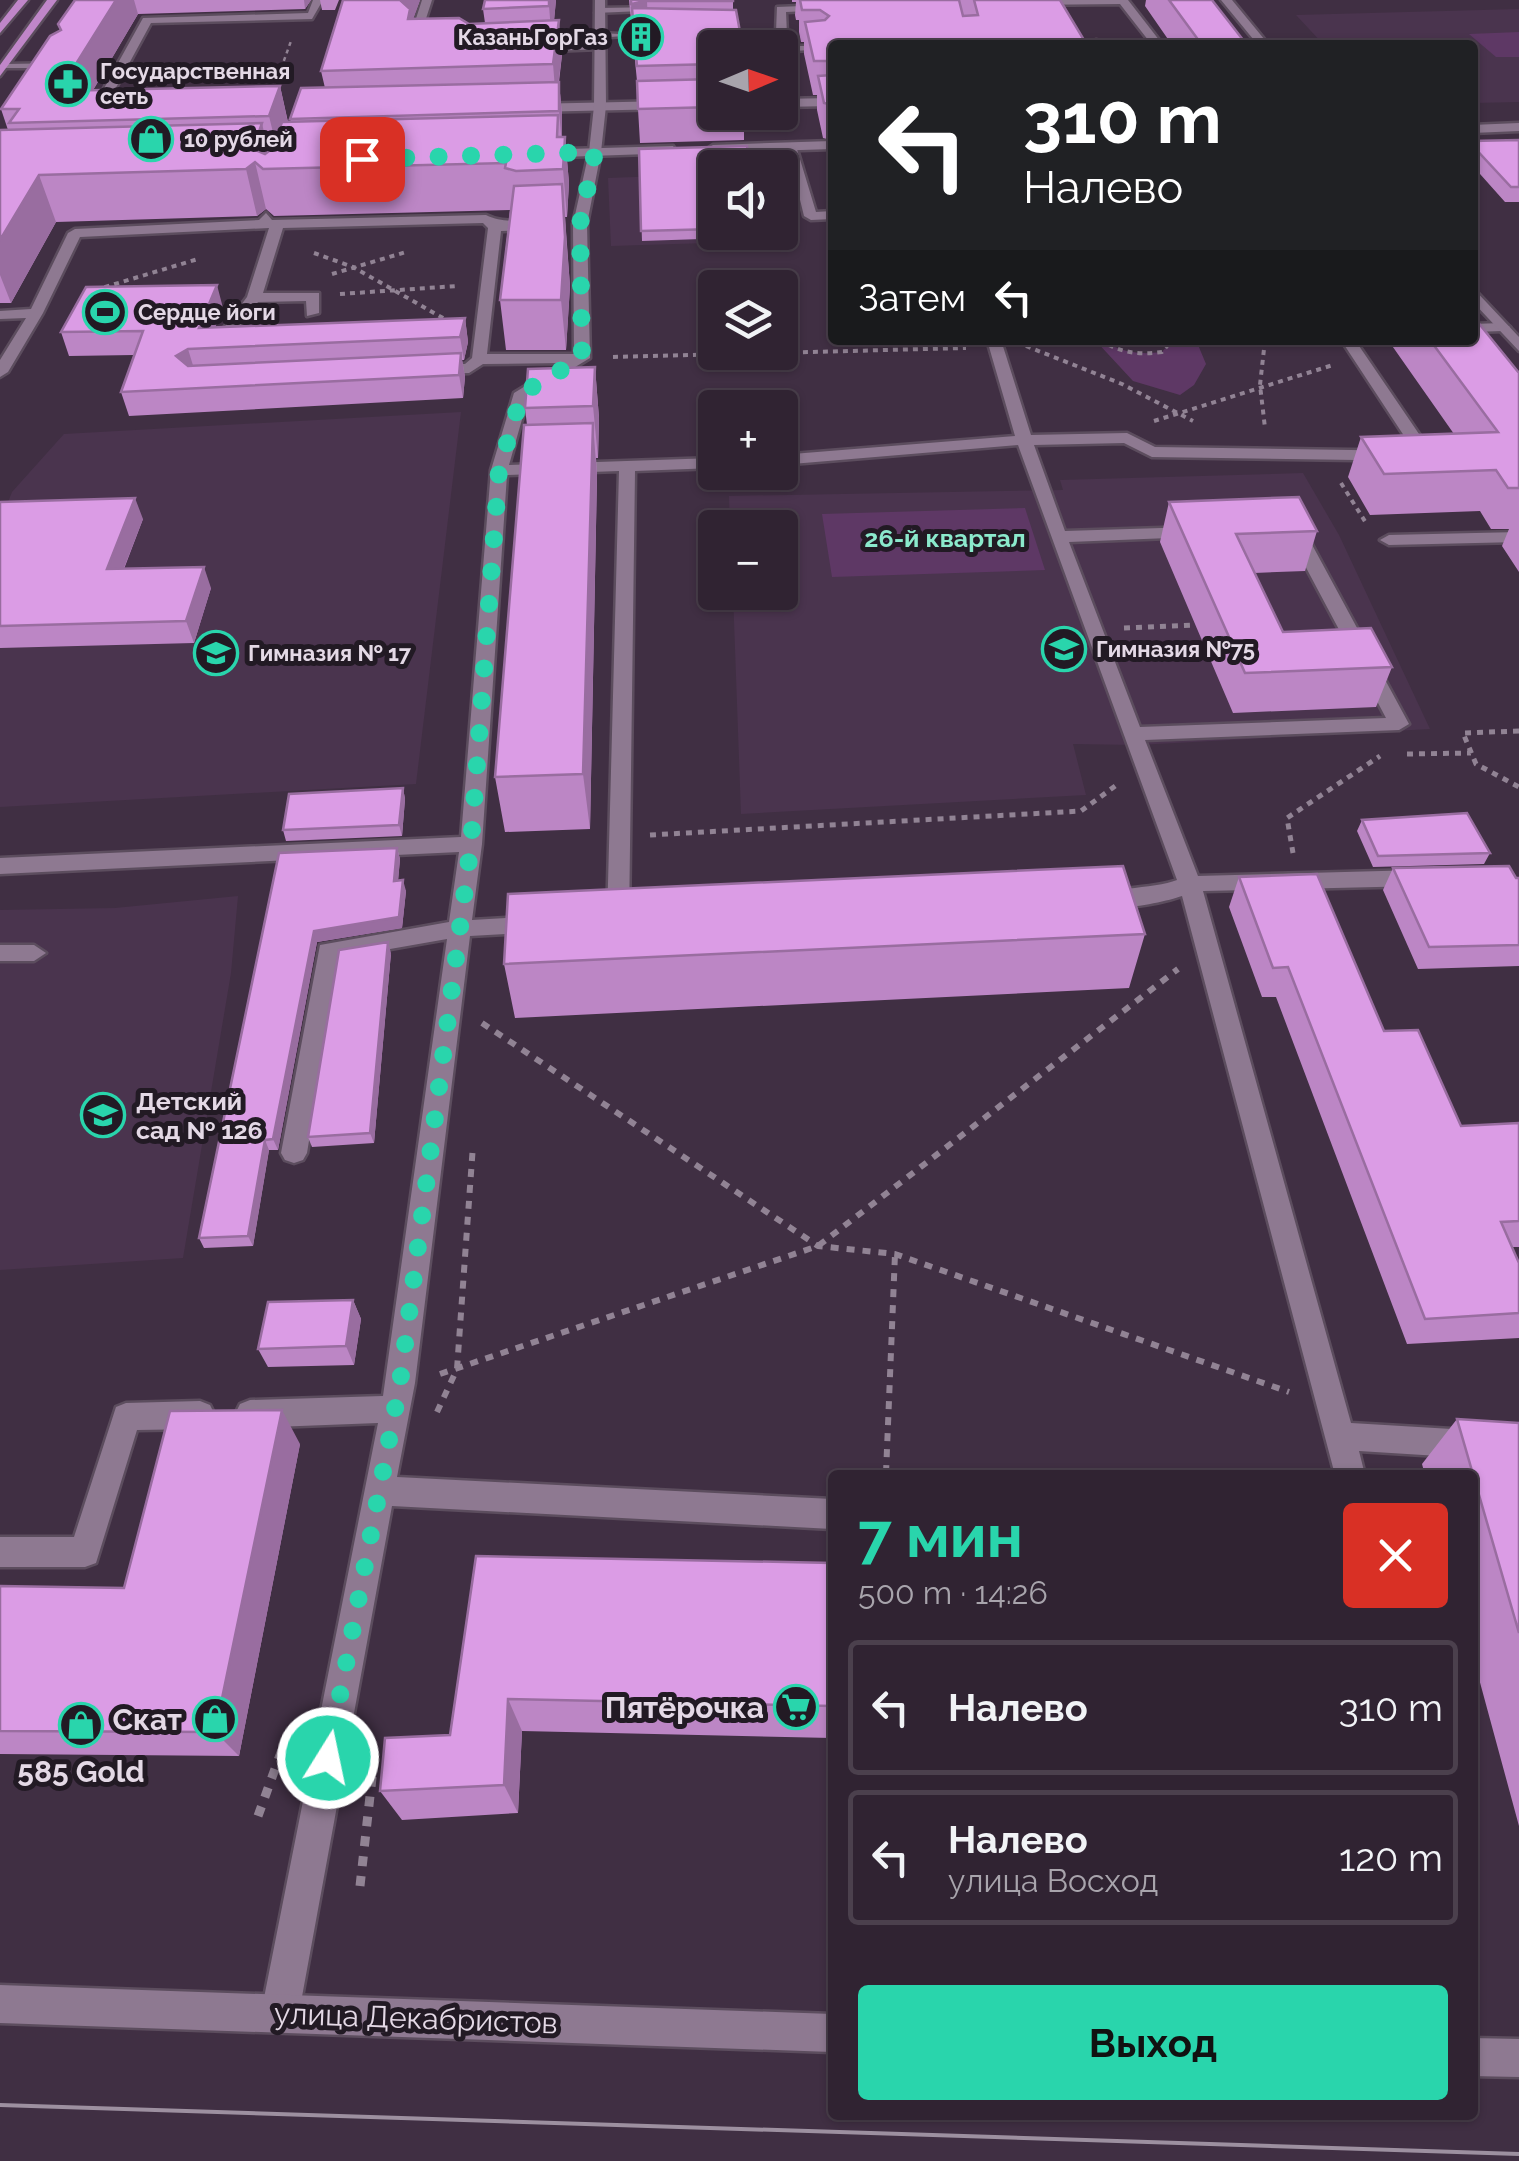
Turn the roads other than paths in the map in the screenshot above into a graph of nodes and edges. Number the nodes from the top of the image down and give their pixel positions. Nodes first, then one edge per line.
1 (23, 0) edge
2 (52, 0) edge
3 (318, 0) edge
4 (427, 0) edge
5 (1123, 0) edge
6 (1141, 0) edge
7 (1226, 0) edge
8 (1012, 3) edge
9 (600, 5) edge
10 (841, 7) edge
11 (670, 10) edge
12 (782, 26) junction
13 (802, 26) edge
14 (0, 30) edge
15 (633, 35) edge
16 (687, 35) edge
17 (415, 37) edge
18 (1154, 40) edge
19 (1260, 40) edge
20 (600, 41) junction
21 (798, 49) edge
22 (819, 49) edge
23 (508, 50) edge
24 (66, 65) edge
25 (2, 70) edge
26 (828, 102) edge
27 (798, 103) edge
28 (698, 104) edge
29 (600, 106) junction
30 (515, 108) edge
31 (111, 120) edge
32 (1519, 127) edge
33 (1478, 128) edge
34 (790, 146) junction
35 (828, 146) edge
36 (595, 152) junction
37 (518, 154) edge
38 (828, 215) edge
39 (580, 224) junction
40 (270, 226) junction
41 (495, 227) junction
42 (254, 298) junction
43 (1478, 298) edge
44 (36, 312) junction
45 (312, 313) dead end
46 (0, 315) edge
47 (1503, 327) junction
48 (1478, 328) edge
49 (221, 341) edge
50 (996, 345) edge
51 (1351, 345) edge
52 (1519, 346) edge
53 (582, 358) junction
54 (479, 359) junction
55 (410, 370) edge
56 (0, 372) edge
57 (1024, 440) junction
58 (798, 459) edge
59 (698, 464) edge
60 (626, 467) junction
61 (499, 470) junction
62 (1276, 528) edge
63 (1217, 531) edge
64 (1058, 537) junction
65 (1519, 537) edge
66 (1389, 540) dead end
67 (1134, 734) junction
68 (471, 844) junction
69 (0, 866) edge
70 (1445, 877) edge
71 (1190, 884) junction
72 (1081, 900) edge
73 (618, 921) edge
74 (562, 923) edge
75 (458, 929) junction
76 (0, 953) edge
77 (34, 953) dead end
78 (294, 1153) dead end
79 (398, 1396) junction
80 (1339, 1436) junction
81 (1519, 1447) edge
82 (1349, 1470) edge
83 (378, 1491) junction
84 (828, 1514) edge
85 (0, 1552) edge
86 (0, 2004) edge
87 (280, 2013) junction
88 (828, 2034) edge
89 (1478, 2057) edge
90 (1519, 2058) edge

1 - 14 main road
2 - 25 main road
3 - 31 street
4 - 17 street
5 - 6 street
5 - 8 street
5 - 18 street
7 - 19 street
9 - 11 street
9 - 20 street
10 - 12 street
12 - 13 street
12 - 16 street
15 - 20 street
20 - 23 street
20 - 29 street
21 - 22 street
24 - 25 street
26 - 27 street
28 - 29 street
29 - 30 street
29 - 36 street
32 - 33 street
34 - 35 street
34 - 36 street
34 - 38 street
36 - 37 street
36 - 39 street
39 - 41 street
39 - 53 street
40 - 41 street
40 - 42 street
40 - 44 street
41 - 54 street
42 - 45 street
42 - 49 street
43 - 47 street
44 - 46 street
44 - 56 street
47 - 48 street
47 - 52 street
50 - 57 street
51 - 57 street
53 - 54 street
53 - 61 street
54 - 55 street
57 - 58 street
57 - 64 street
59 - 60 street
60 - 61 street
60 - 73 street
61 - 68 street
62 - 67 street
63 - 64 street
64 - 67 street
65 - 66 street
67 - 71 street
68 - 69 street
68 - 75 street
70 - 71 street
71 - 72 street
71 - 80 street
74 - 75 street
75 - 78 street
75 - 79 street
76 - 77 street
79 - 83 street
79 - 85 street
80 - 81 street
80 - 82 street
83 - 84 street
83 - 87 street
86 - 87 street, улица Декабристов
87 - 88 street, улица Декабристов
89 - 90 street

